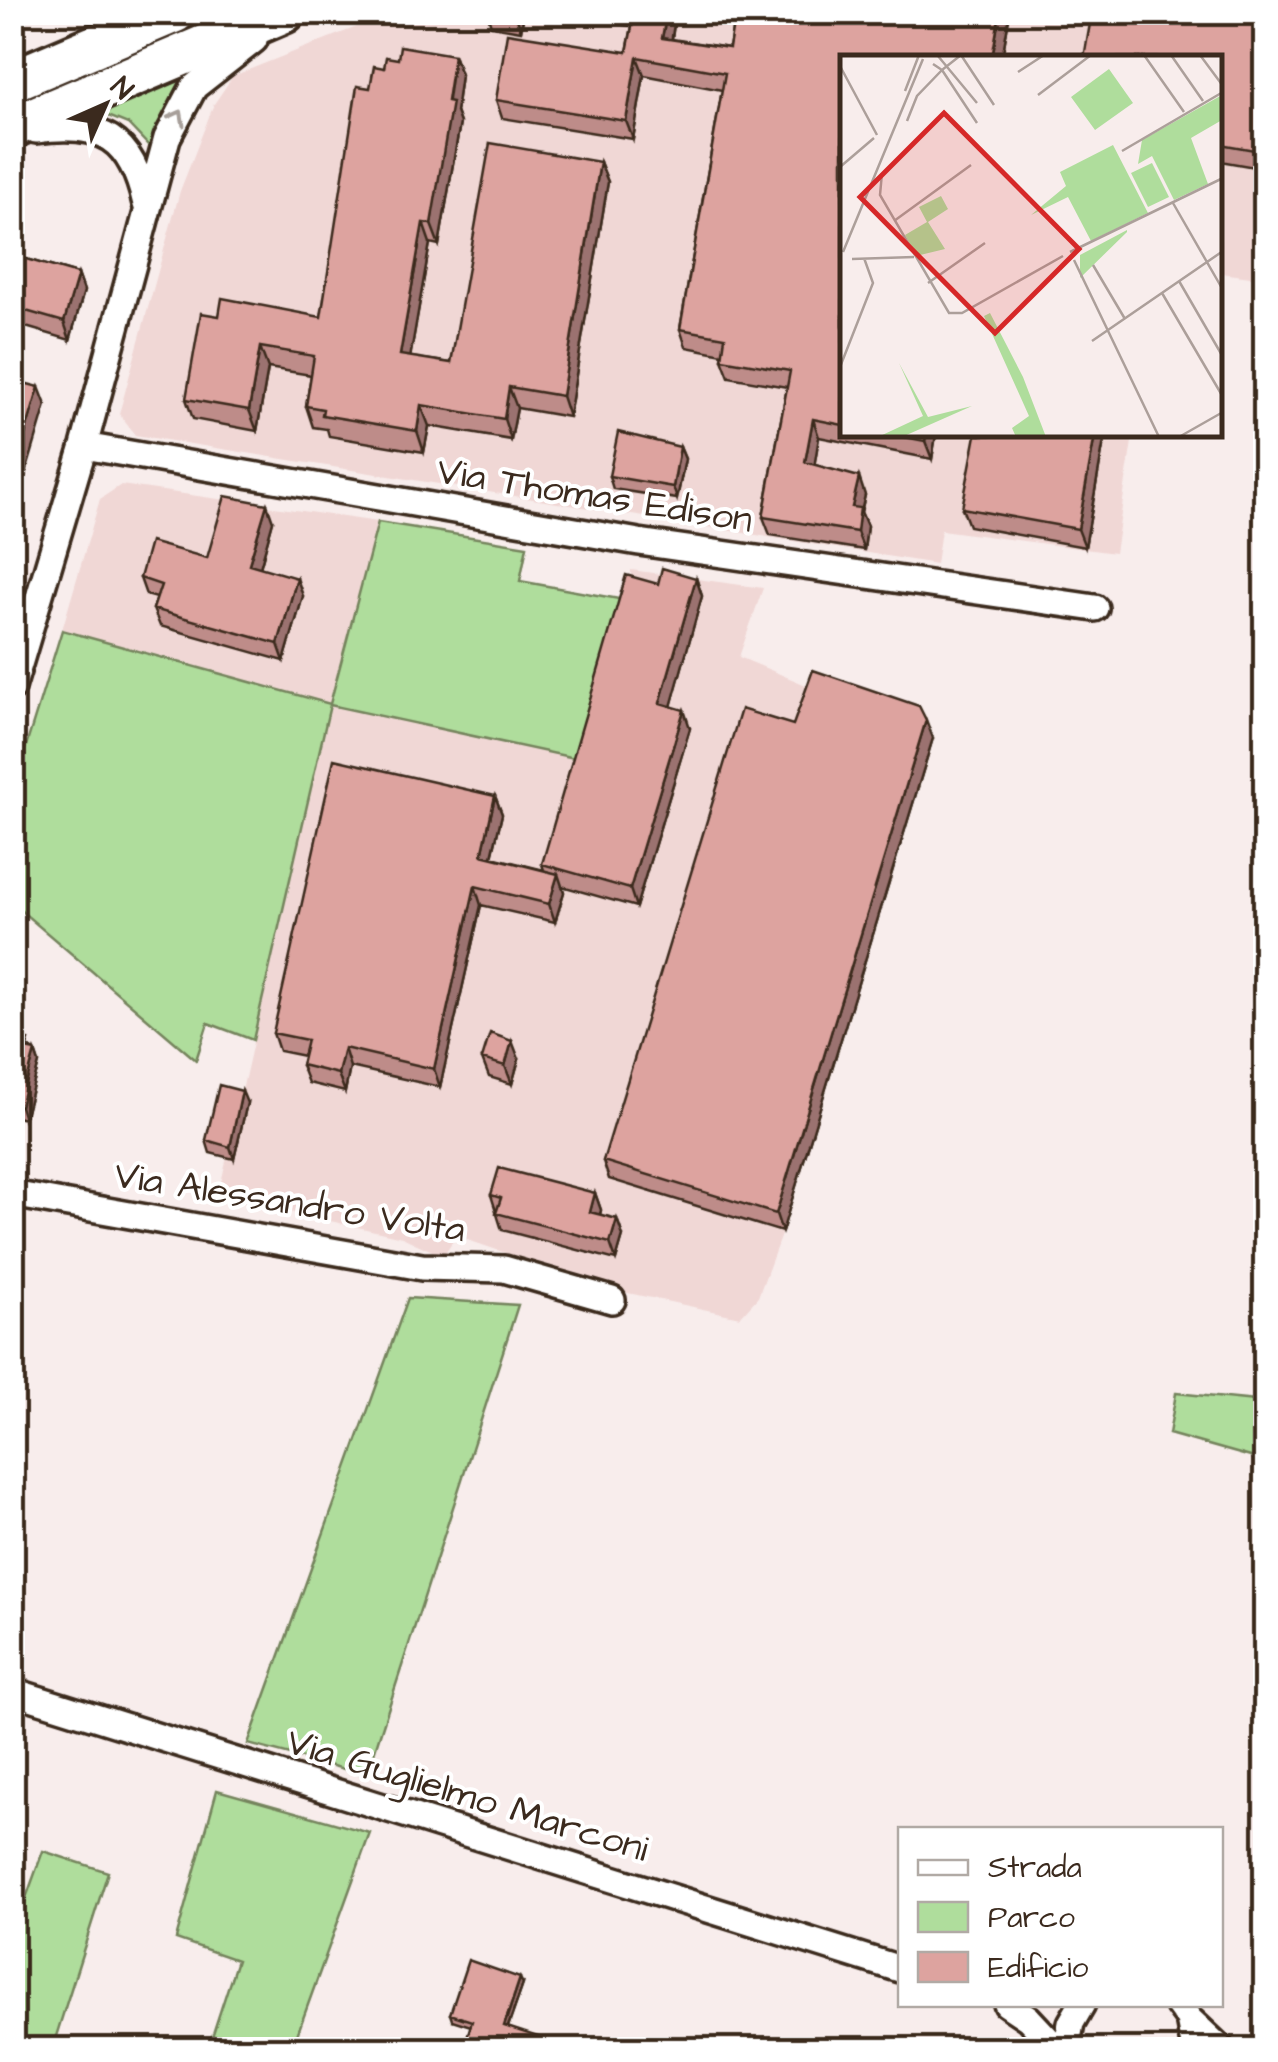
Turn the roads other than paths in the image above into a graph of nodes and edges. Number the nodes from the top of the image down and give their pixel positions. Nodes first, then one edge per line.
1 (175, 12) edge
2 (284, 12) edge
3 (302, 12) edge
4 (12, 81) edge
5 (12, 130) edge
6 (146, 209) junction
7 (84, 446) junction
8 (1094, 608) dead end
9 (12, 688) edge
10 (12, 1194) edge
11 (612, 1300) dead end
12 (12, 1691) edge
13 (898, 1968) edge
14 (1011, 2007) edge
15 (1080, 2007) edge
16 (1184, 2012) edge
17 (1058, 2050) edge
18 (1066, 2050) edge
19 (1195, 2050) edge
20 (1222, 2050) edge

1 - 4 main road
2 - 5 main road
6 -> 3 street
5 - 6 street
6 - 7 street
7 - 8 street, Via Thomas Edison
7 - 9 street
10 - 11 street, Via Alessandro Volta
12 - 13 street, Via Guglielmo Marconi
14 - 17 street
15 - 18 street
16 - 19 street
16 - 20 street

